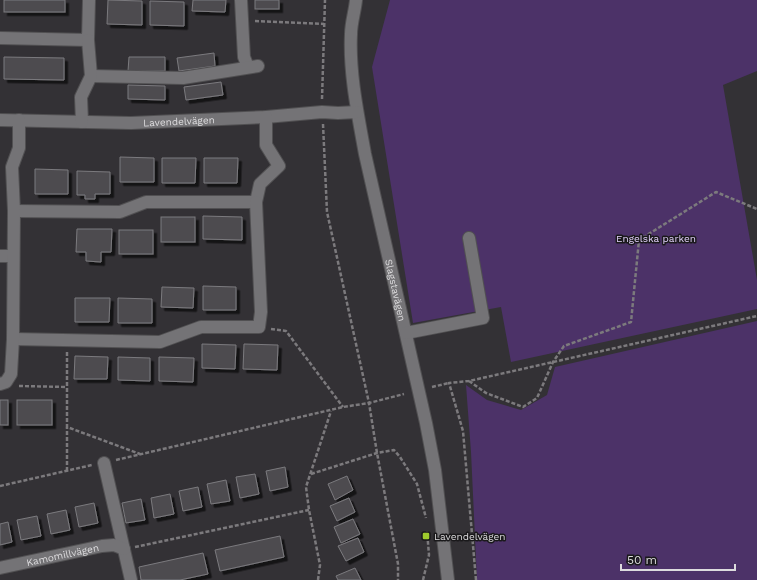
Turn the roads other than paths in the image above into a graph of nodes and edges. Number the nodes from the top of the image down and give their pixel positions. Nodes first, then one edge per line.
1 (89, 0) edge
2 (241, 0) edge
3 (356, 0) edge
4 (0, 38) edge
5 (88, 40) junction
6 (91, 76) junction
7 (357, 112) junction
8 (266, 117) junction
9 (0, 120) edge
10 (19, 120) junction
11 (82, 122) junction
12 (256, 202) junction
13 (14, 211) junction
14 (468, 238) dead end
15 (0, 256) edge
16 (13, 256) junction
17 (406, 333) junction
18 (14, 339) junction
19 (3, 383) edge
20 (104, 463) road end
21 (124, 549) junction
22 (0, 568) edge
23 (131, 580) edge
24 (448, 580) edge

1 - 5 street
2 - 6 street
3 - 7 street, Slagstavägen
4 - 5 street
5 - 6 street
6 - 11 street
7 - 8 street, Lavendelvägen
7 - 17 street, Slagstavägen
8 - 11 street, Lavendelvägen
8 - 12 street
9 - 10 street, Lavendelvägen
10 - 11 street, Lavendelvägen
10 - 13 street
12 - 13 street
12 - 18 street
13 - 16 street
14 - 17 street
15 - 16 street
16 - 18 street
17 - 24 street, Slagstavägen
18 - 19 street
20 - 21 street
21 - 22 street, Kamomillvägen
21 - 23 street

